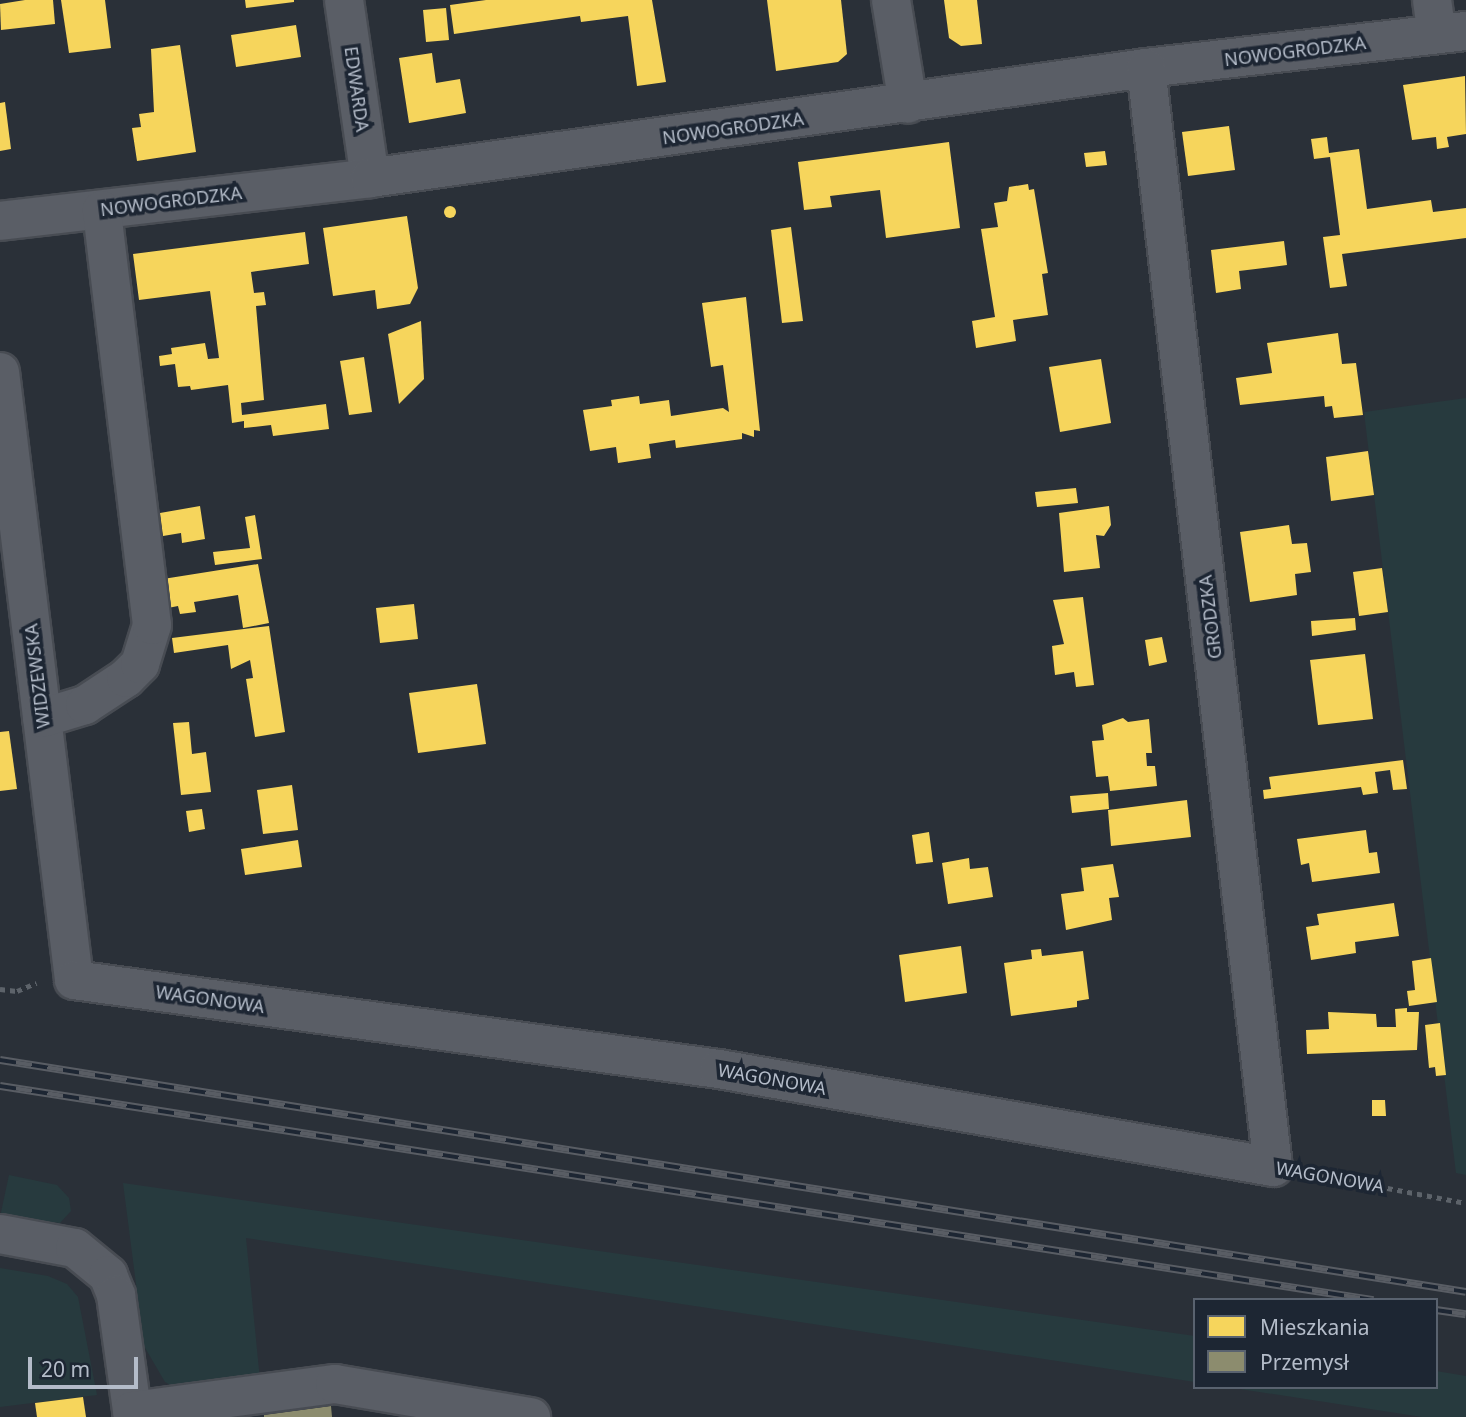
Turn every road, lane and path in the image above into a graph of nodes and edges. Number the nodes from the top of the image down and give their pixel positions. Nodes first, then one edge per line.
1 (344, 0) edge
2 (891, 0) edge
3 (1445, 22) edge
4 (1146, 68) junction
5 (908, 104) junction
6 (370, 178) junction
7 (102, 210) junction
8 (0, 221) edge
9 (0, 372) edge
10 (42, 718) junction
11 (74, 980) joint
12 (1273, 1167) junction
13 (1466, 1203) edge
14 (0, 1234) edge
15 (380, 1403) edge
16 (132, 1414) edge
17 (531, 1417) edge

1 - 6 street, EDWARDA
2 - 5 street
3 - 4 street, NOWOGRODZKA
4 - 5 street, NOWOGRODZKA
4 - 12 street, GRODZKA
5 - 6 street, NOWOGRODZKA
6 - 7 street, NOWOGRODZKA
7 - 8 street, NOWOGRODZKA
7 - 10 street
9 - 10 street, WIDZEWSKA
10 - 11 street, WIDZEWSKA
11 - 12 street, WAGONOWA
12 - 13 path, WAGONOWA
14 - 16 street
15 - 16 street
15 - 17 street

